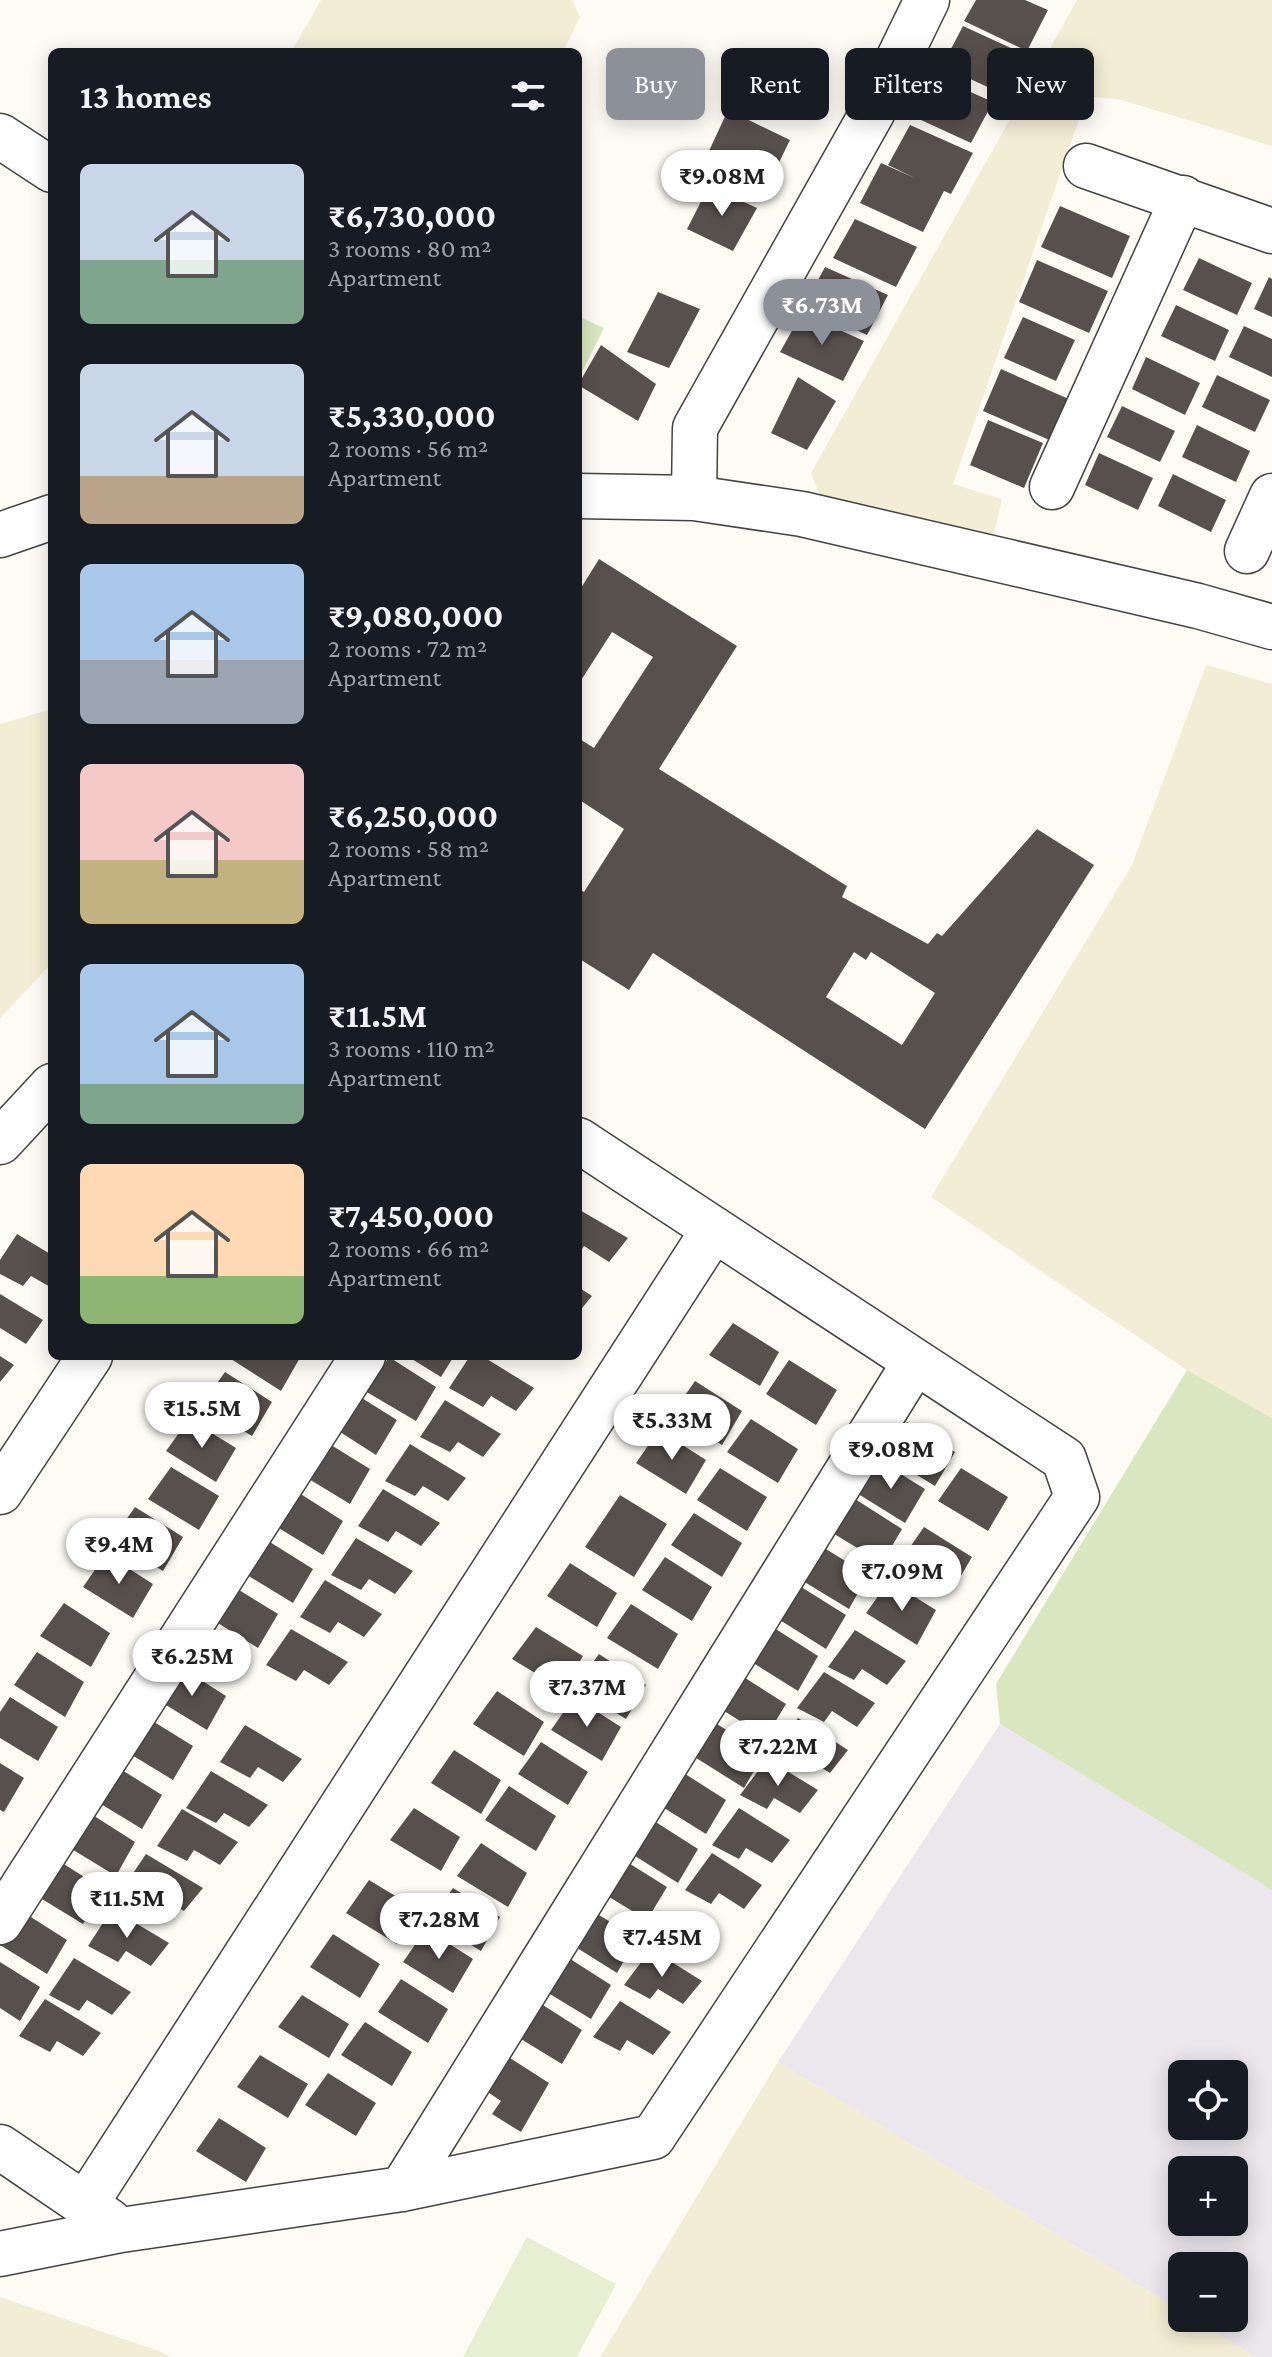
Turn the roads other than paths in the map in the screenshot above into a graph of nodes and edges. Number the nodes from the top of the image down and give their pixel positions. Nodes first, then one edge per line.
1 (927, 0) edge
2 (0, 136) edge
3 (1086, 166) dead end
4 (48, 167) edge
5 (1183, 198) junction
6 (1272, 231) edge
7 (1052, 487) dead end
8 (582, 496) edge
9 (1272, 496) edge
10 (694, 498) junction
11 (48, 518) edge
12 (0, 535) edge
13 (1247, 551) dead end
14 (1272, 627) edge
15 (48, 1090) edge
16 (0, 1142) edge
17 (582, 1143) edge
18 (714, 1229) junction
19 (87, 1360) edge
20 (360, 1360) edge
21 (915, 1362) junction
22 (0, 1492) edge
23 (0, 1922) edge
24 (0, 2147) edge
25 (402, 2189) junction
26 (85, 2205) junction
27 (121, 2230) junction
28 (0, 2254) edge

1 - 10 street
2 - 4 street
3 - 5 street
5 - 6 street
5 - 7 street
8 - 10 street
9 - 13 street
10 - 14 street
11 - 12 street
15 - 16 street
17 - 18 street
18 - 21 street
18 - 26 street
19 - 22 street
20 - 23 street
21 - 25 street
21 - 25 street
24 - 26 street
25 - 27 street
26 - 27 street
27 - 28 street

